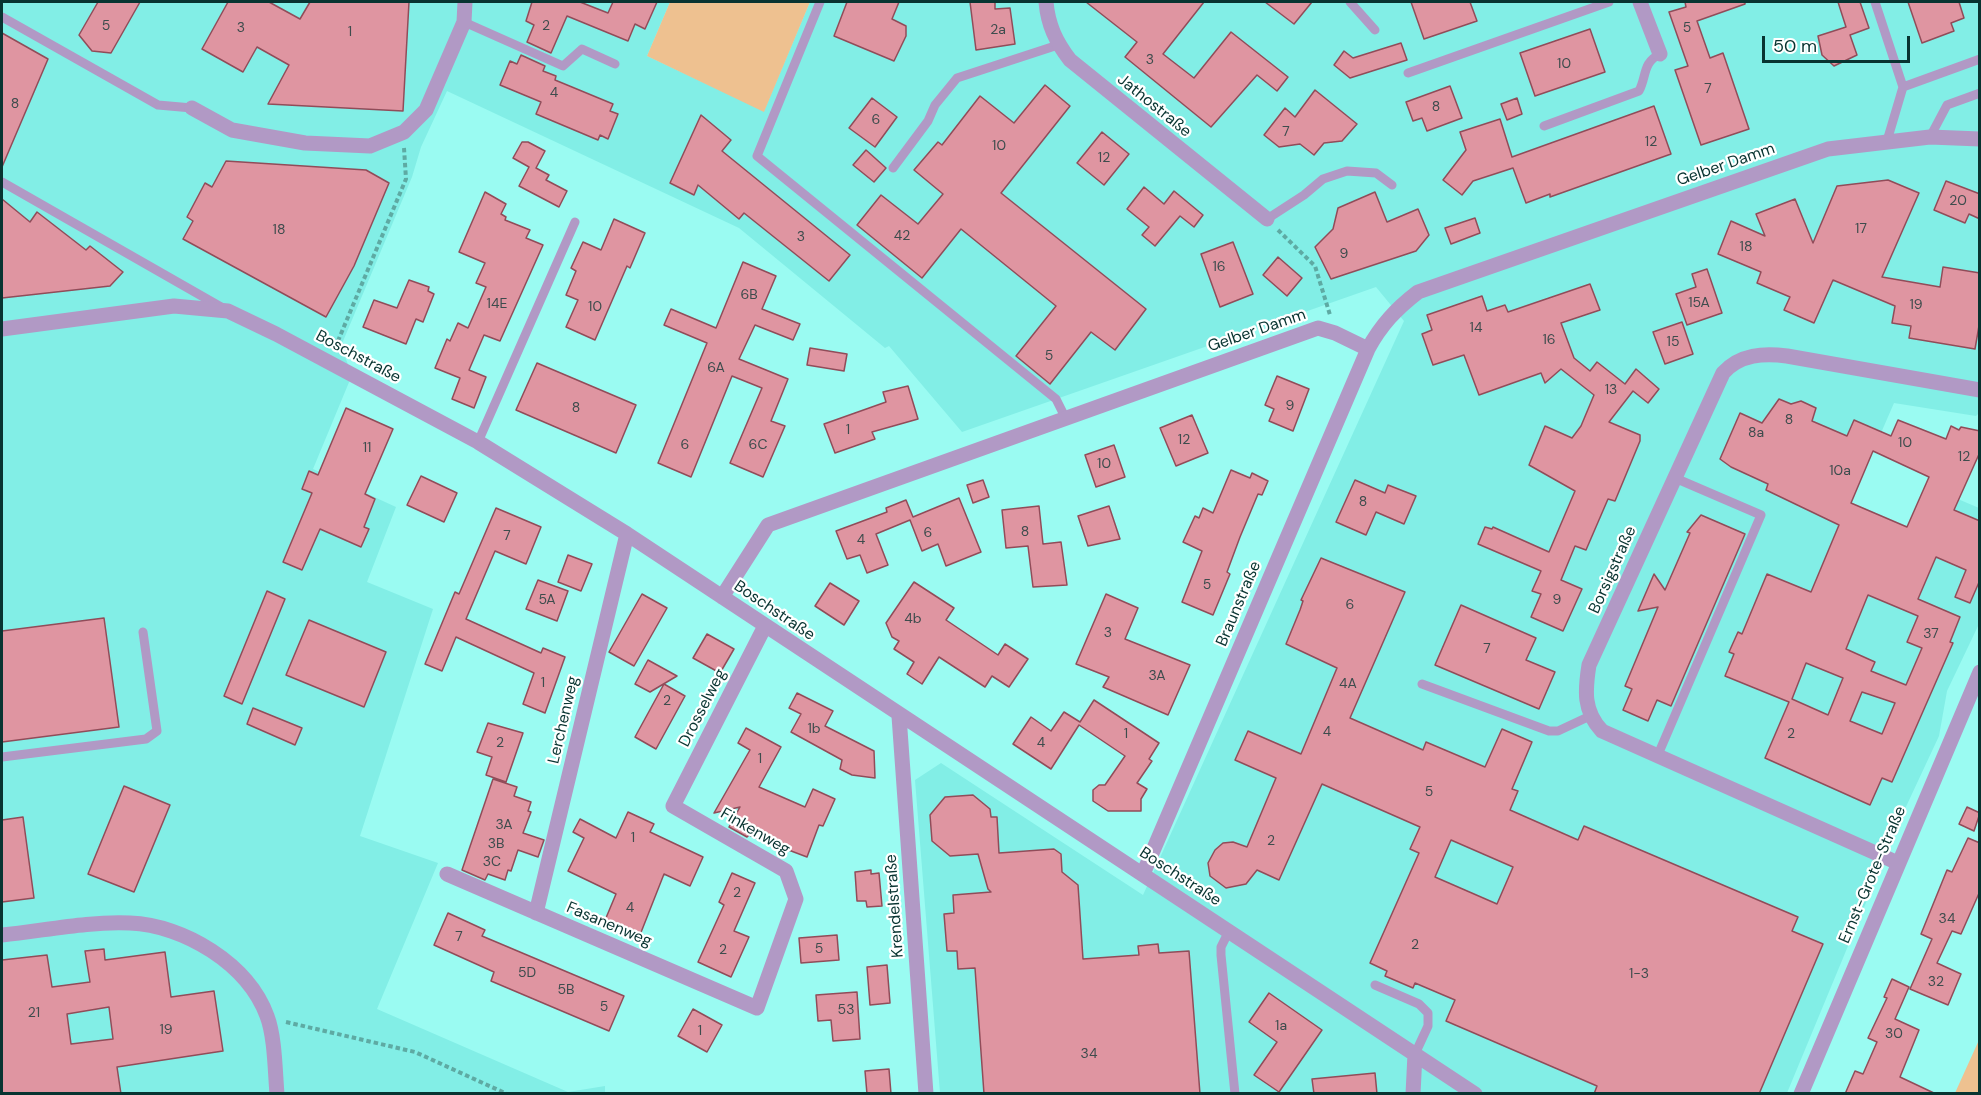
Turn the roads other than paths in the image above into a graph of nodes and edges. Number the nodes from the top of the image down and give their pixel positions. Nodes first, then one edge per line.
1 (465, 2) edge
2 (820, 2) edge
3 (1047, 2) edge
4 (1350, 2) edge
5 (1609, 2) edge
6 (1640, 2) edge
7 (1875, 2) edge
8 (2, 17) edge
9 (464, 22) junction
10 (1375, 30) dead end
11 (1058, 45) junction
12 (1660, 54) joint
13 (1980, 58) edge
14 (615, 63) dead end
15 (1408, 73) dead end
16 (1903, 87) junction
17 (1980, 93) edge
18 (192, 108) joint
19 (1544, 126) dead end
20 (1930, 137) junction
21 (1980, 139) edge
22 (1887, 141) junction
23 (892, 168) dead end
24 (2, 182) edge
25 (1392, 185) dead end
26 (1267, 219) joint
27 (575, 222) dead end
28 (228, 311) junction
29 (2, 329) edge
30 (1368, 349) junction
31 (1980, 390) edge
32 (1066, 419) junction
33 (478, 442) junction
34 (1675, 478) junction
35 (627, 534) junction
36 (722, 597) junction
37 (765, 626) junction
38 (143, 632) dead end
39 (1980, 672) edge
40 (1422, 684) dead end
41 (899, 716) junction
42 (1590, 716) junction
43 (2, 757) edge
44 (1657, 757) junction
45 (673, 806) joint
46 (1898, 863) junction
47 (447, 874) dead end
48 (1143, 874) junction
49 (536, 913) junction
50 (1229, 931) junction
51 (2, 935) edge
52 (1376, 984) dead end
53 (758, 1008) joint
54 (1415, 1054) junction
55 (277, 1094) edge
56 (926, 1094) edge
57 (1235, 1094) edge
58 (1413, 1094) edge
59 (1475, 1094) edge
60 (1802, 1094) edge

1 - 9 street
2 - 32 lane
3 - 11 street, Jathostraße
4 - 10 lane
5 - 15 lane
6 - 12 street
7 - 16 lane
8 - 18 lane
9 - 14 lane
9 - 18 street
11 - 23 lane
11 - 26 street, Jathostraße
12 - 19 lane
13 - 16 lane
16 - 22 lane
17 - 20 lane
20 - 21 street, Gelber Damm
20 - 22 street, Gelber Damm
22 - 30 street, Gelber Damm
24 - 28 lane
25 - 26 lane
27 - 33 lane
28 - 29 street, Boschstraße
28 - 33 street, Boschstraße
30 - 32 street, Gelber Damm
30 - 48 street, Braunstraße
31 - 34 street, Borsigstraße
32 - 36 street, Gelber Damm
33 - 35 street, Boschstraße
34 - 42 street, Borsigstraße
34 - 44 lane
35 - 36 street, Boschstraße
35 - 49 street, Lerchenweg
36 - 37 street, Boschstraße
37 - 41 street, Boschstraße
37 - 45 street, Drosselweg
38 - 43 lane
39 - 46 street, Ernst-Grote-Straße
40 - 42 lane
41 - 48 street, Boschstraße
41 - 56 street, Krendelstraße
42 - 44 street
44 - 46 street
45 - 53 street, Finkenweg
46 - 60 street, Ernst-Grote-Straße
47 - 49 street, Fasanenweg
48 - 50 street, Boschstraße
49 - 53 street, Fasanenweg
50 - 54 street, Boschstraße
50 - 57 lane
51 - 55 street
52 - 54 lane
54 - 58 street
54 - 59 street, Boschstraße

